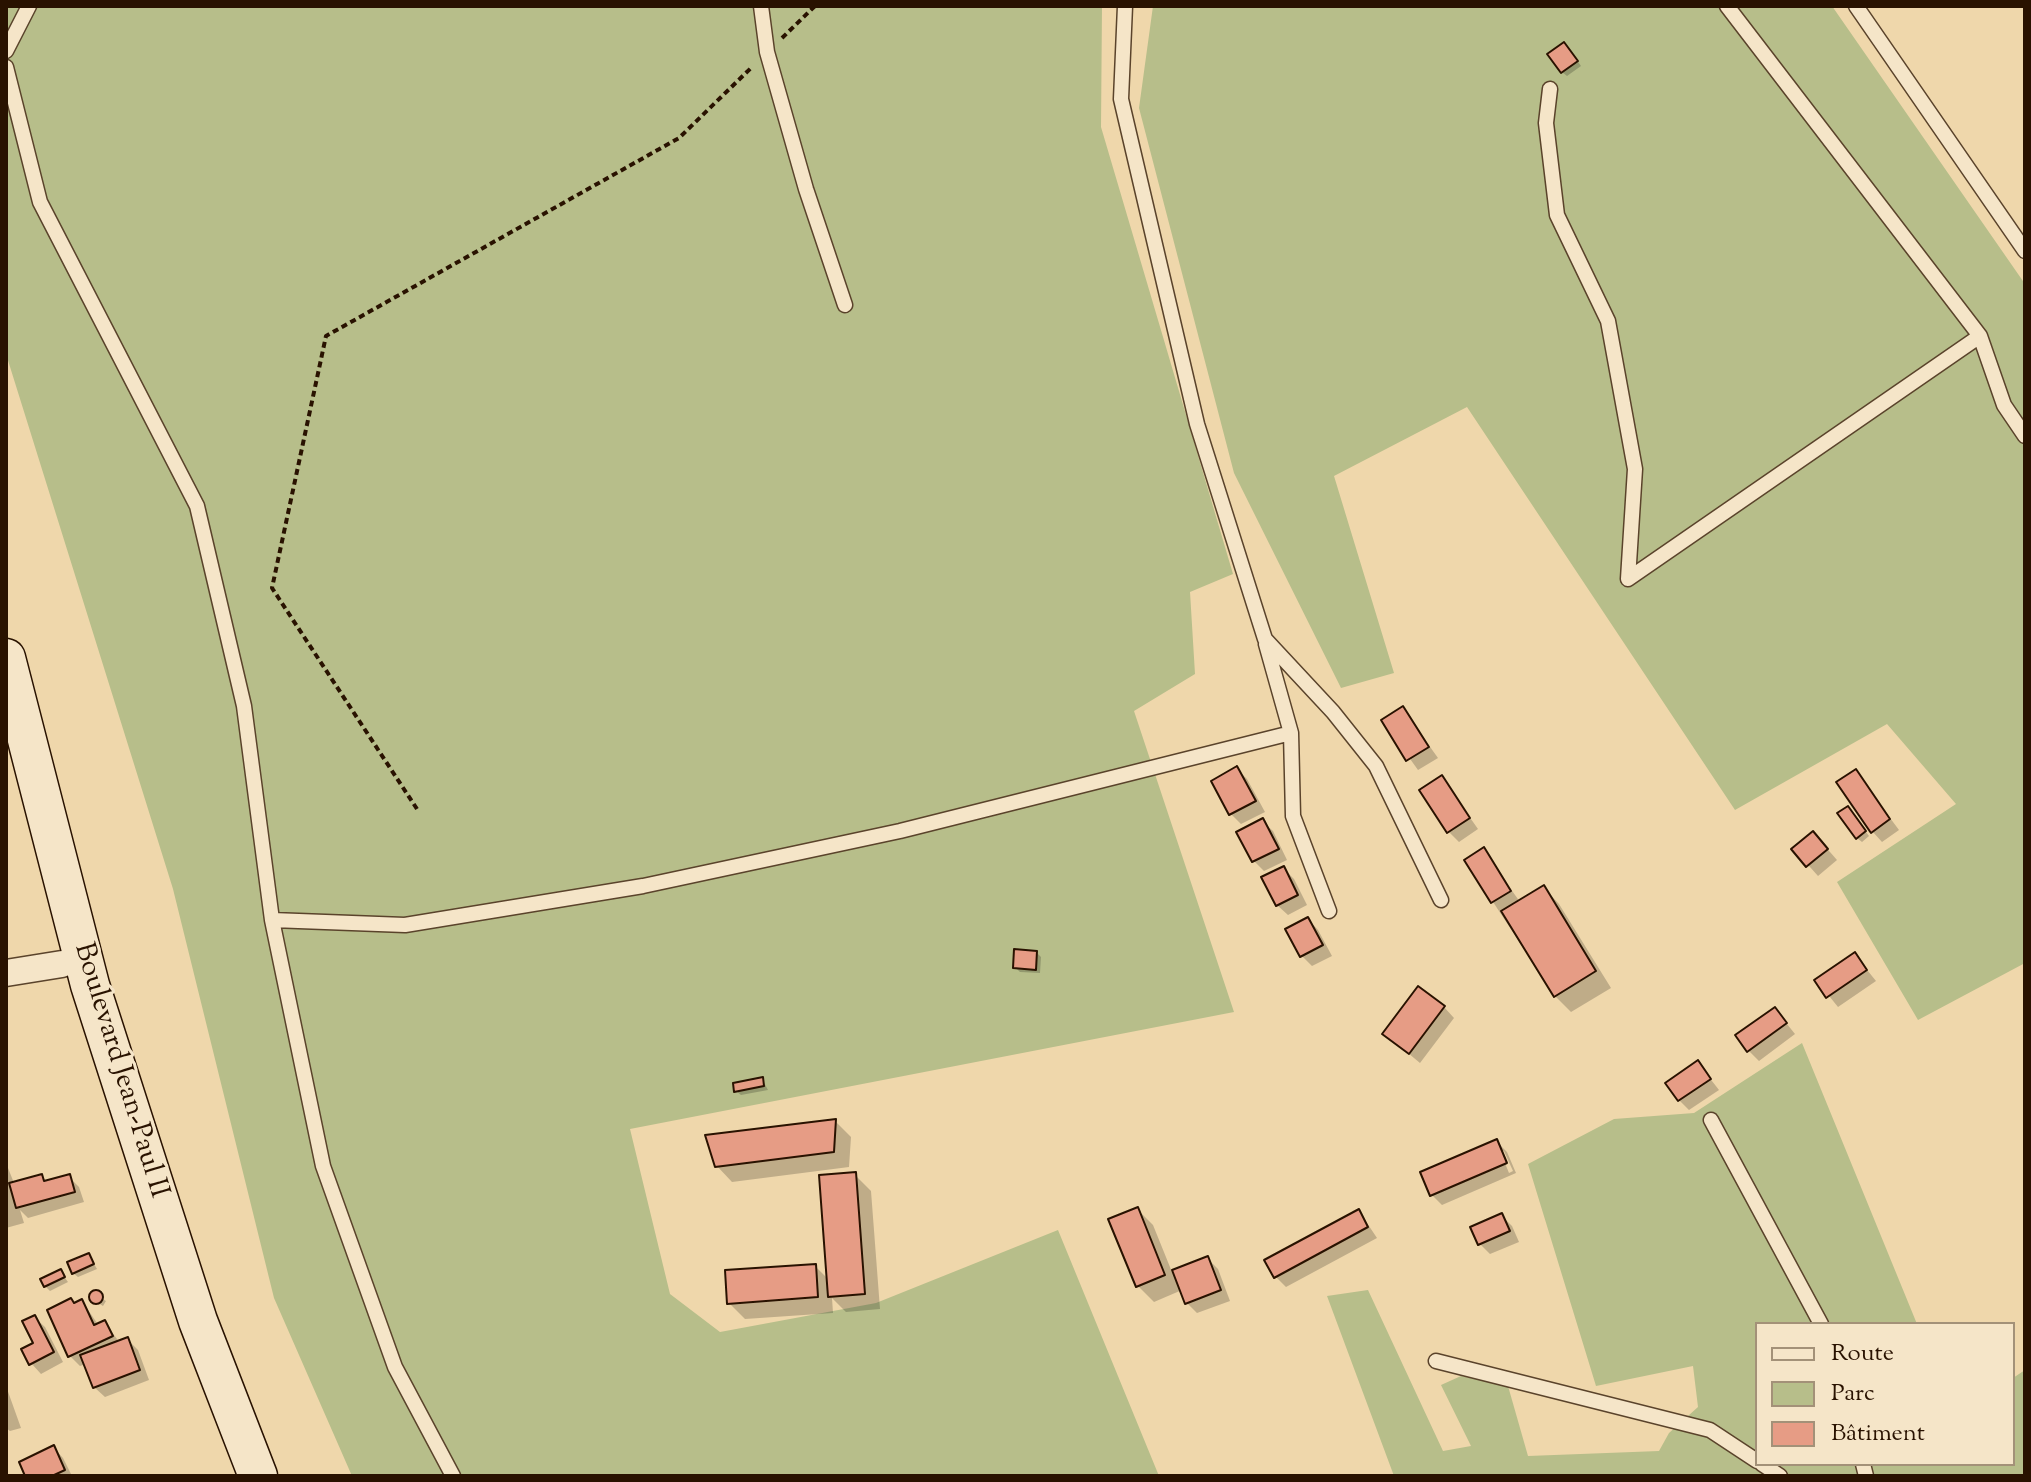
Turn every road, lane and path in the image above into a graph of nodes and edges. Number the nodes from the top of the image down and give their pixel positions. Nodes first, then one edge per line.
1 (29, 6) edge
2 (761, 6) edge
3 (815, 6) edge
4 (1125, 6) edge
5 (1727, 6) edge
6 (1856, 6) edge
7 (6, 51) edge
8 (767, 52) junction
9 (6, 67) edge
10 (1550, 89) dead end
11 (2025, 251) edge
12 (845, 305) dead end
13 (1980, 336) junction
14 (2025, 436) edge
15 (1265, 639) junction
16 (6, 658) edge
17 (1291, 733) junction
18 (6, 753) edge
19 (417, 809) dead end
20 (1441, 900) dead end
21 (1329, 911) dead end
22 (272, 920) junction
23 (62, 964) junction
24 (6, 973) edge
25 (1711, 1120) dead end
26 (1820, 1322) edge
27 (1436, 1361) dead end
28 (1755, 1459) edge
29 (237, 1476) edge
30 (258, 1476) edge
31 (453, 1476) edge

1 - 7 lane
2 - 8 lane
3 - 8 path
4 - 15 lane
5 - 13 lane
6 - 11 lane
8 - 12 lane
8 - 19 path
9 - 22 lane
10 - 13 lane
13 - 14 lane
15 - 17 lane
15 - 20 lane
16 - 30 main road, Boulevard Jean-Paul II
17 - 21 lane
17 - 22 lane
18 - 23 main road, Boulevard Jean-Paul II
22 - 31 lane
23 - 24 street
23 - 29 main road, Boulevard Jean-Paul II
25 - 26 lane
27 - 28 lane

